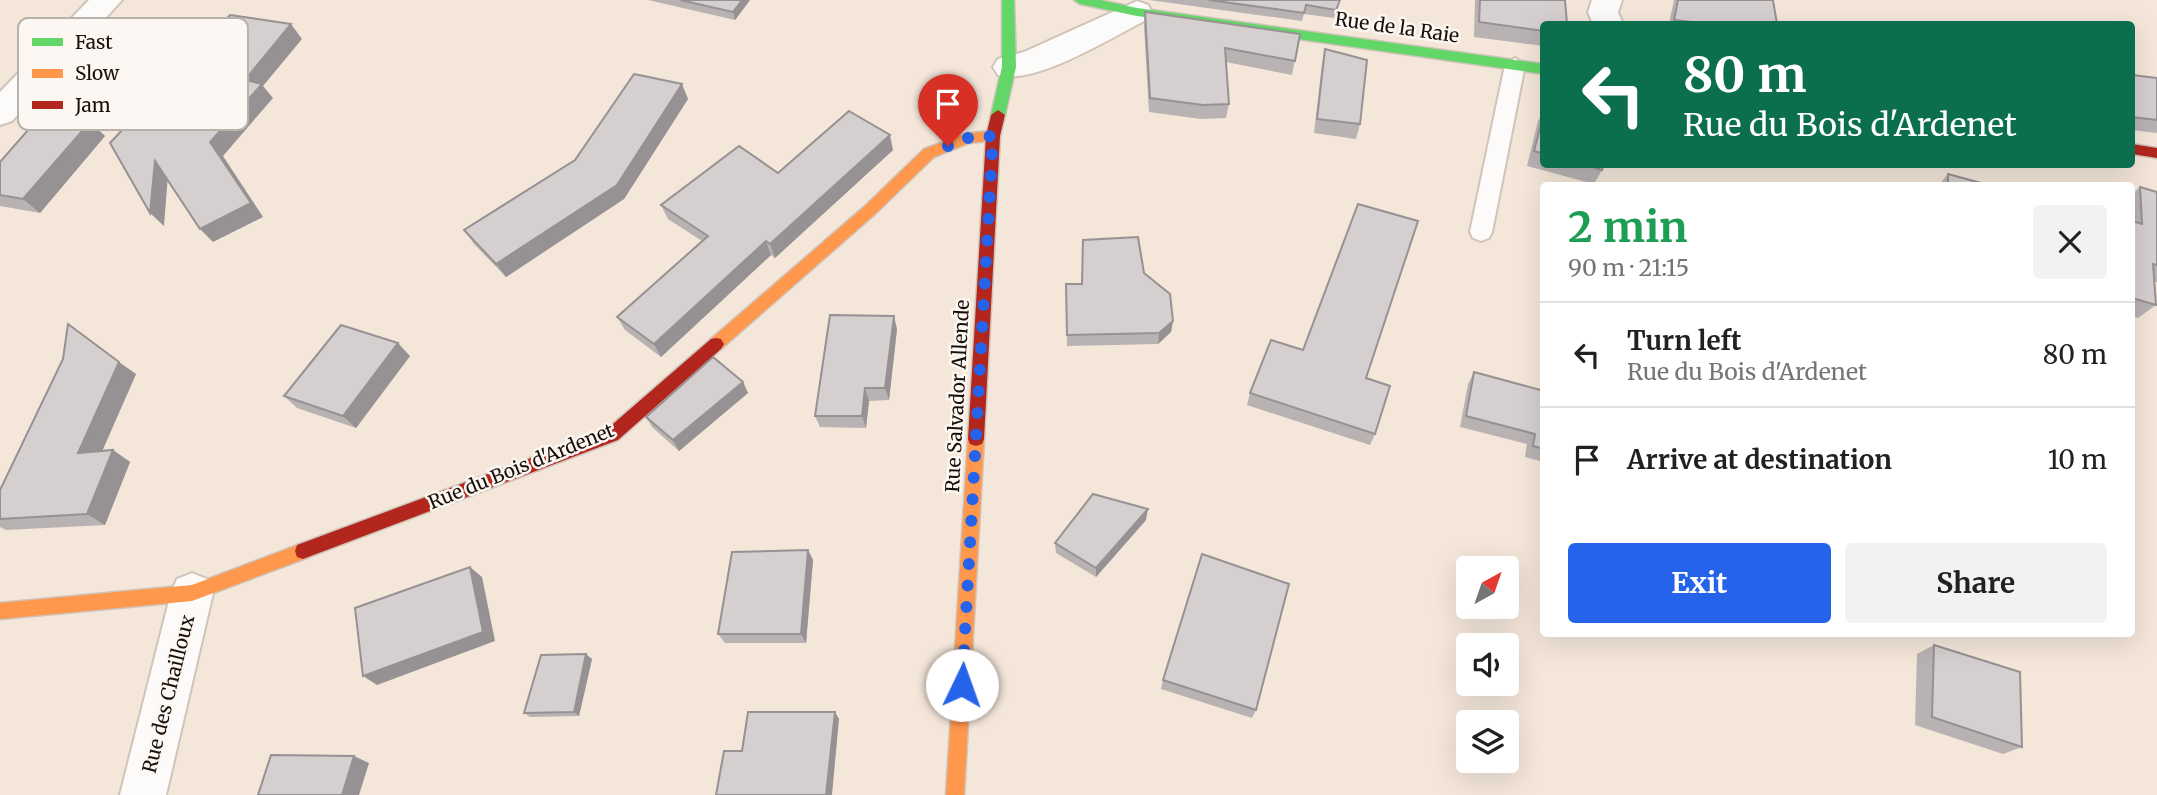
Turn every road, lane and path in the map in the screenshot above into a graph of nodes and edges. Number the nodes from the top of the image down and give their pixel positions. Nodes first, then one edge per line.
1 (107, 0) edge
2 (1008, 0) edge
3 (1080, 0) edge
4 (1607, 0) edge
5 (1137, 12) junction
6 (90, 18) edge
7 (1607, 21) edge
8 (1515, 65) junction
9 (1009, 67) junction
10 (1540, 68) edge
11 (18, 94) edge
12 (0, 113) edge
13 (993, 136) junction
14 (2135, 149) edge
15 (2157, 153) edge
16 (1481, 232) dead end
17 (192, 593) junction
18 (0, 611) edge
19 (143, 795) edge
20 (956, 795) edge

1 - 6 street
2 - 9 street, Rue Salvador Allende
3 - 5 street, Rue de la Raie
4 - 7 street
5 - 8 street, Rue de la Raie
5 - 9 street
8 - 10 street, Rue de la Raie
8 - 16 lane
9 - 13 street, Rue Salvador Allende
11 - 12 street
13 - 17 street, Rue du Bois d'Ardenet
13 - 20 street, Rue Salvador Allende
14 - 15 street
17 - 18 street, Rue du Bois d'Ardenet
17 - 19 street, Rue des Chailloux

